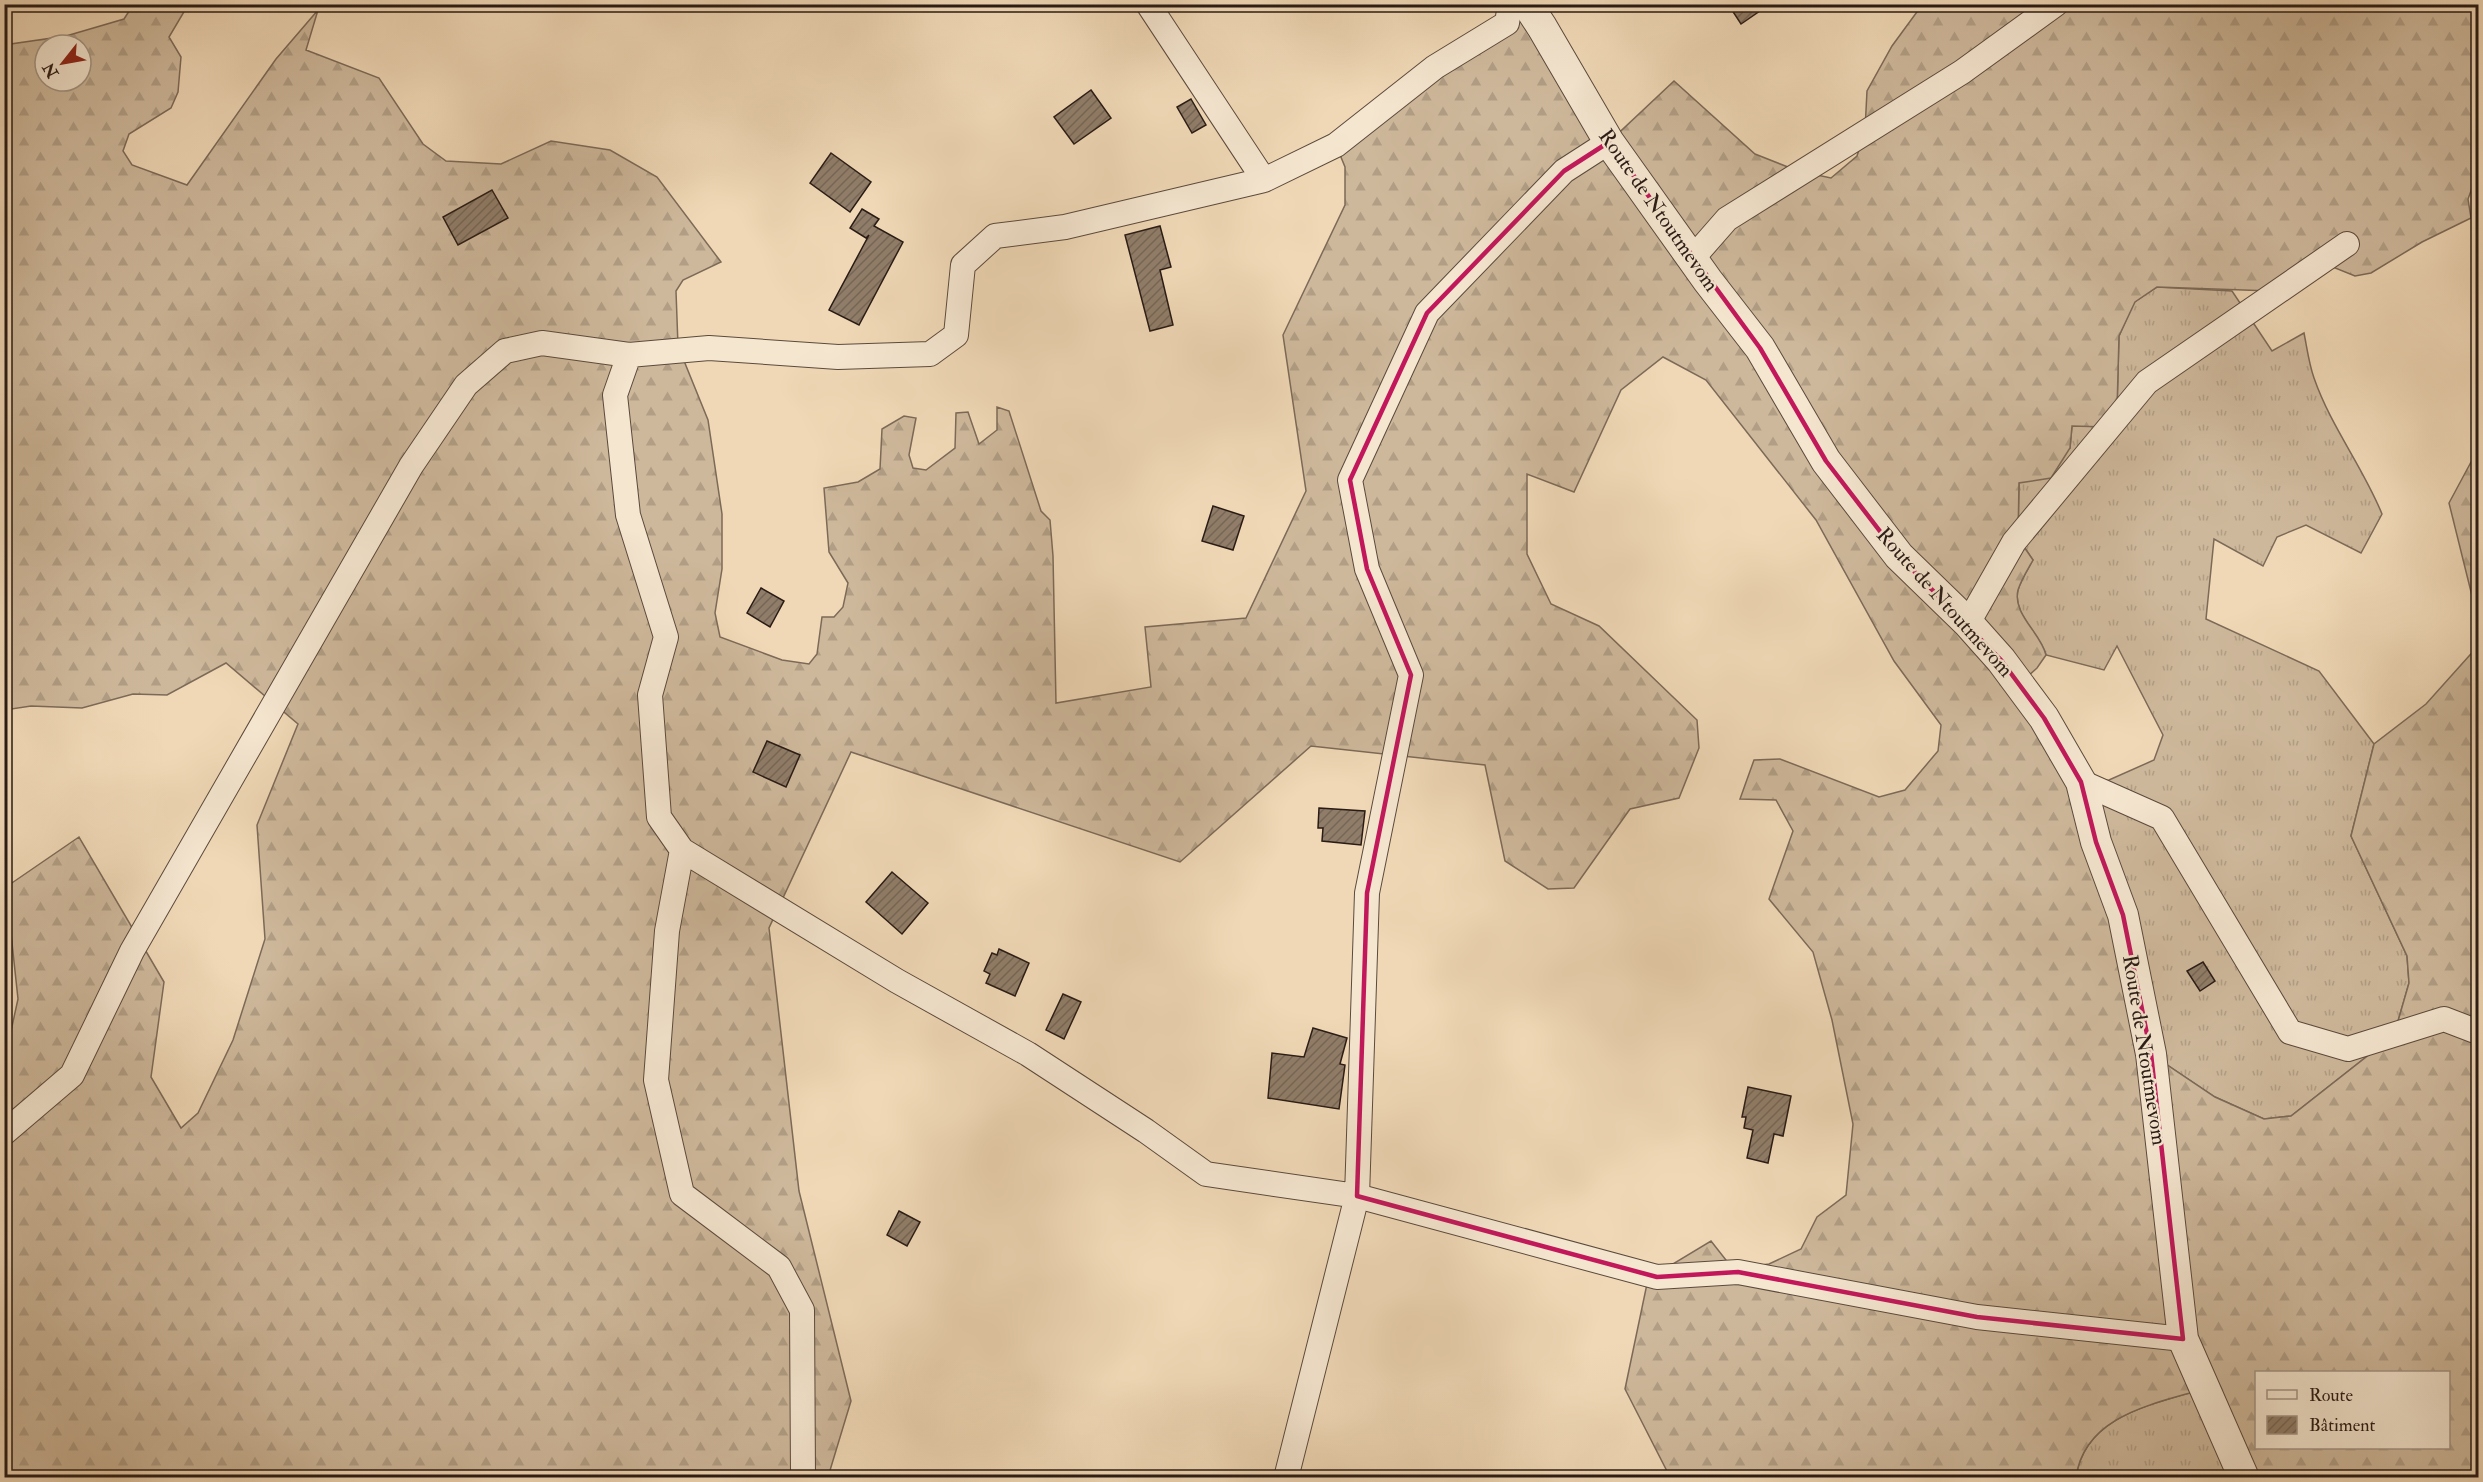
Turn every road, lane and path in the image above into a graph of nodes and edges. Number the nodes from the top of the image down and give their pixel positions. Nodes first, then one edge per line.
1 (1148, 4) edge
2 (1510, 4) edge
3 (1527, 4) edge
4 (2056, 4) edge
5 (1609, 142) junction
6 (1264, 180) junction
7 (2347, 244) dead end
8 (1692, 259) junction
9 (630, 355) junction
10 (1968, 623) junction
11 (2082, 782) junction
12 (681, 850) junction
13 (2478, 1032) edge
14 (4, 1133) edge
15 (1358, 1196) junction
16 (2182, 1339) junction
17 (803, 1478) edge
18 (1286, 1478) edge
19 (2244, 1478) edge

1 - 6 street
2 - 6 street
3 - 5 street, Route de Ntoutmevom
4 - 8 street
5 - 8 street, Route de Ntoutmevom
5 - 15 street
6 - 9 street
7 - 10 street
8 - 10 street, Route de Ntoutmevom
9 - 12 street
9 - 14 street
10 - 11 street, Route de Ntoutmevom
11 - 13 street
11 - 16 street, Route de Ntoutmevom
12 - 15 street
12 - 17 street
15 - 16 street
15 - 18 street
16 - 19 street, Route de Ntoutmevom

